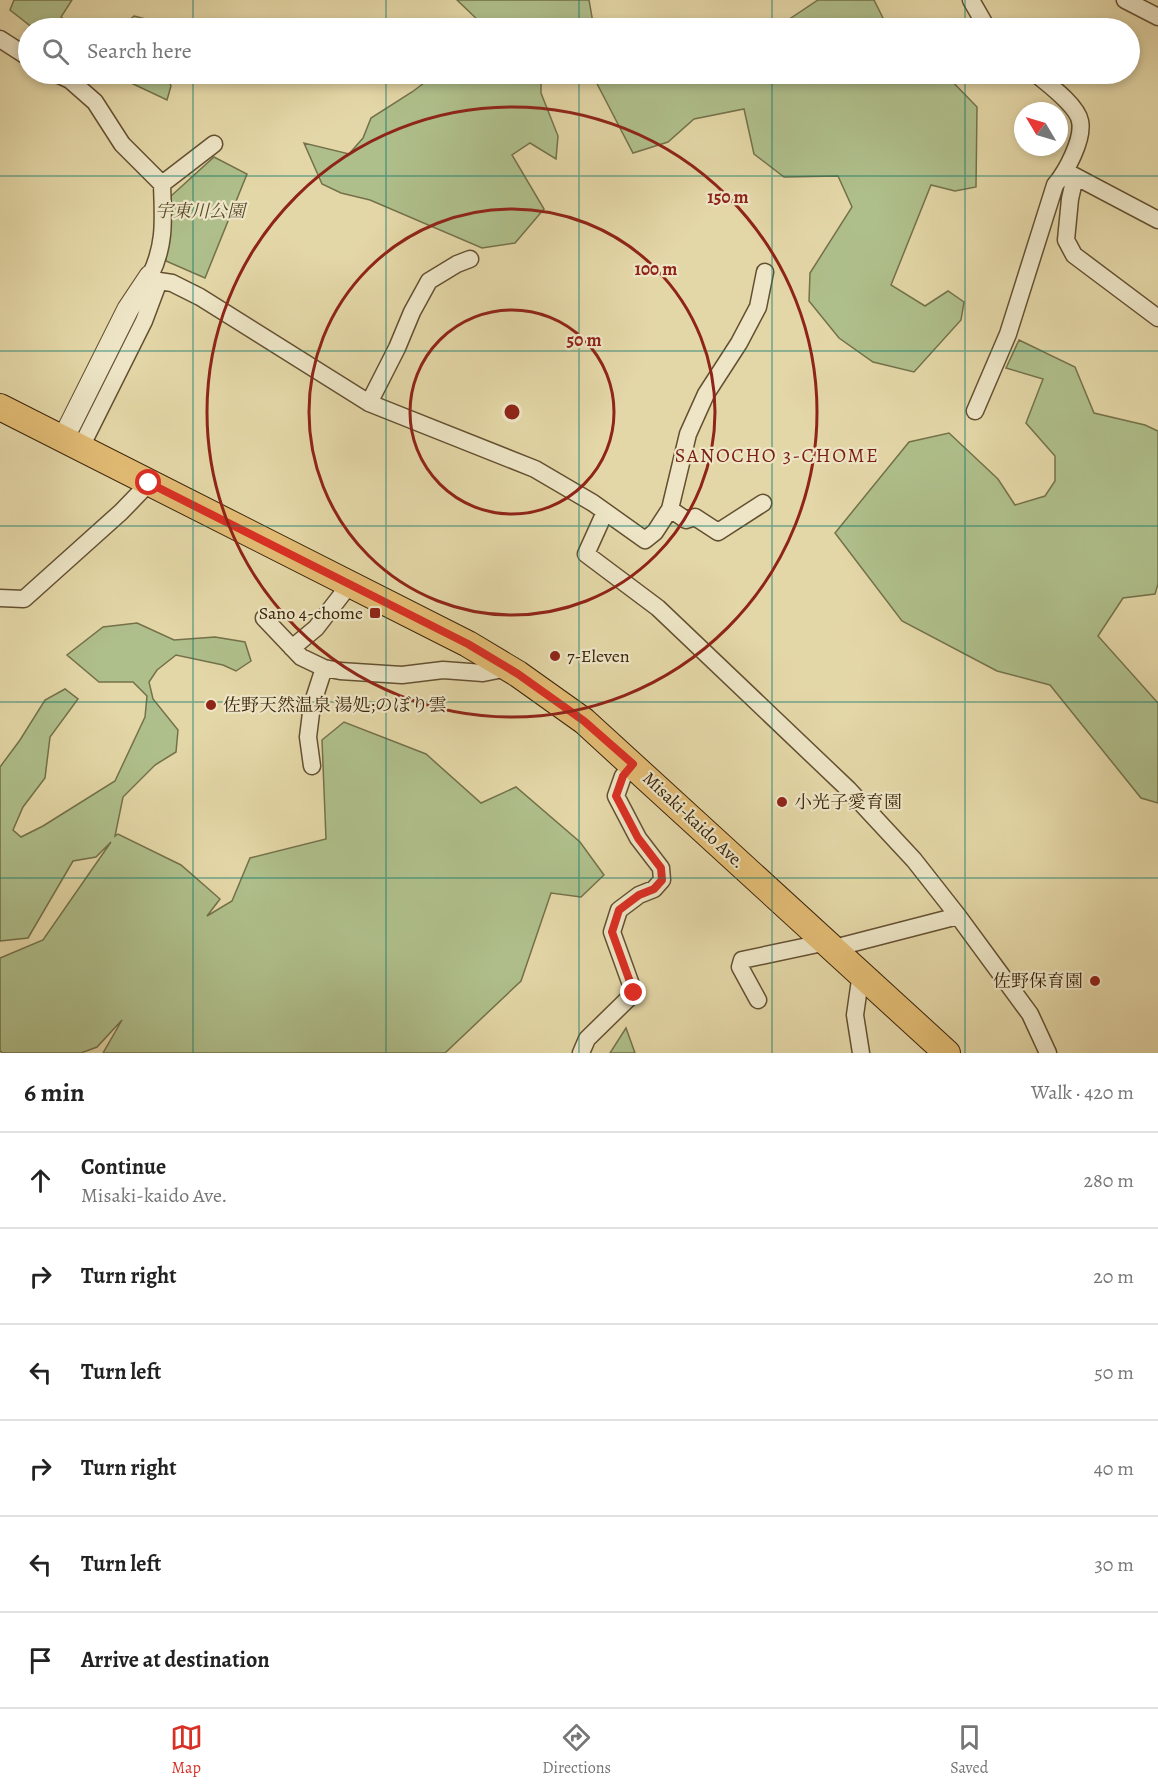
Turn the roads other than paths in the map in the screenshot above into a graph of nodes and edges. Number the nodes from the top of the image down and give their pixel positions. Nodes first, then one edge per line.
1 (971, 0) edge
2 (1125, 0) edge
3 (1158, 17) edge
4 (981, 18) edge
5 (0, 39) edge
6 (18, 51) edge
7 (75, 84) edge
8 (1047, 84) edge
9 (214, 144) dead end
10 (1071, 174) junction
11 (162, 184) junction
12 (1158, 220) edge
13 (470, 259) dead end
14 (765, 272) dead end
15 (155, 278) junction
16 (1158, 318) edge
17 (369, 403) junction
18 (0, 407) edge
19 (975, 411) dead end
20 (72, 443) junction
21 (149, 483) junction
22 (763, 503) dead end
23 (670, 509) junction
24 (605, 512) junction
25 (350, 584) junction
26 (0, 598) edge
27 (264, 618) dead end
28 (292, 648) junction
29 (324, 668) junction
30 (508, 668) junction
31 (633, 764) junction
32 (312, 766) dead end
33 (958, 916) junction
34 (830, 945) junction
35 (861, 973) junction
36 (758, 1000) dead end
37 (581, 1053) edge
38 (861, 1053) edge
39 (947, 1053) edge
40 (1048, 1053) edge

1 - 4 street
2 - 3 street
5 - 6 street
7 - 11 street
8 - 10 street
9 - 11 street
10 - 12 street
10 - 16 street
10 - 19 street
11 - 15 street
13 - 17 street
14 - 23 street
15 - 17 street
15 - 20 street
17 - 24 street
18 - 20 main road, Misaki-kaido Ave.
20 - 21 main road, Misaki-kaido Ave.
21 - 25 main road, Misaki-kaido Ave.
21 - 26 street
22 - 23 street
23 - 24 street
24 - 33 street
25 - 28 street
25 - 30 main road, Misaki-kaido Ave.
27 - 28 street
28 - 29 street
29 - 30 street
29 - 32 street
30 - 31 main road, Misaki-kaido Ave.
31 - 34 main road, Misaki-kaido Ave.
31 - 37 street
33 - 34 street
33 - 40 street
34 - 35 main road, Misaki-kaido Ave.
34 - 36 street
35 - 38 street
35 - 39 main road, Misaki-kaido Ave.

